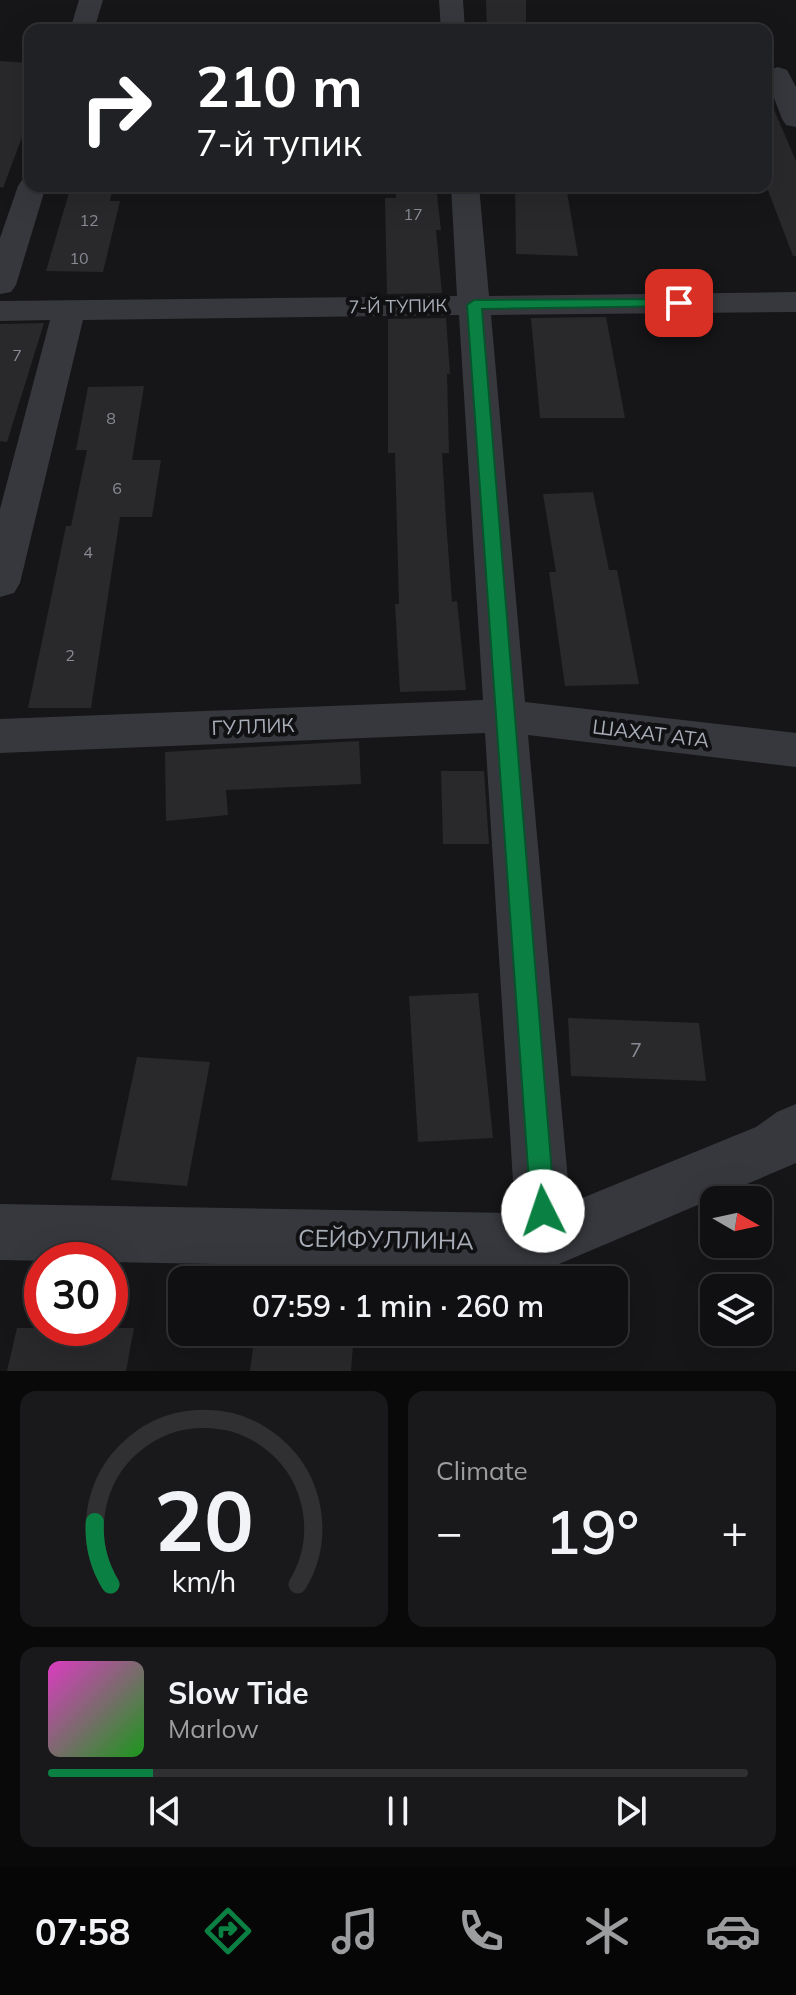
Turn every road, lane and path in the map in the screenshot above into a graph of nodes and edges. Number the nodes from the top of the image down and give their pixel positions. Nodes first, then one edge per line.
1 (91, 0) edge
2 (451, 0) edge
3 (84, 24) edge
4 (453, 24) edge
5 (780, 75) edge
6 (796, 119) edge
7 (30, 192) edge
8 (465, 192) edge
9 (0, 285) edge
10 (796, 302) edge
11 (474, 305) junction
12 (69, 310) junction
13 (0, 311) edge
14 (0, 583) edge
15 (506, 716) junction
16 (0, 736) edge
17 (796, 750) edge
18 (796, 1130) edge
19 (0, 1232) edge
20 (545, 1242) junction

1 - 3 street
2 - 4 street
5 - 6 street
7 - 9 street
8 - 11 street
10 - 11 street, 7-Й ТУПИК
11 - 12 street, 7-Й ТУПИК
11 - 15 street
12 - 13 street, 7-Й ТУПИК
12 - 14 street
15 - 16 street, ГУЛЛИК
15 - 17 street, ШАХАТ АТА
15 - 20 street
18 - 20 street, СЕЙФУЛЛИНА
19 - 20 street, СЕЙФУЛЛИНА

